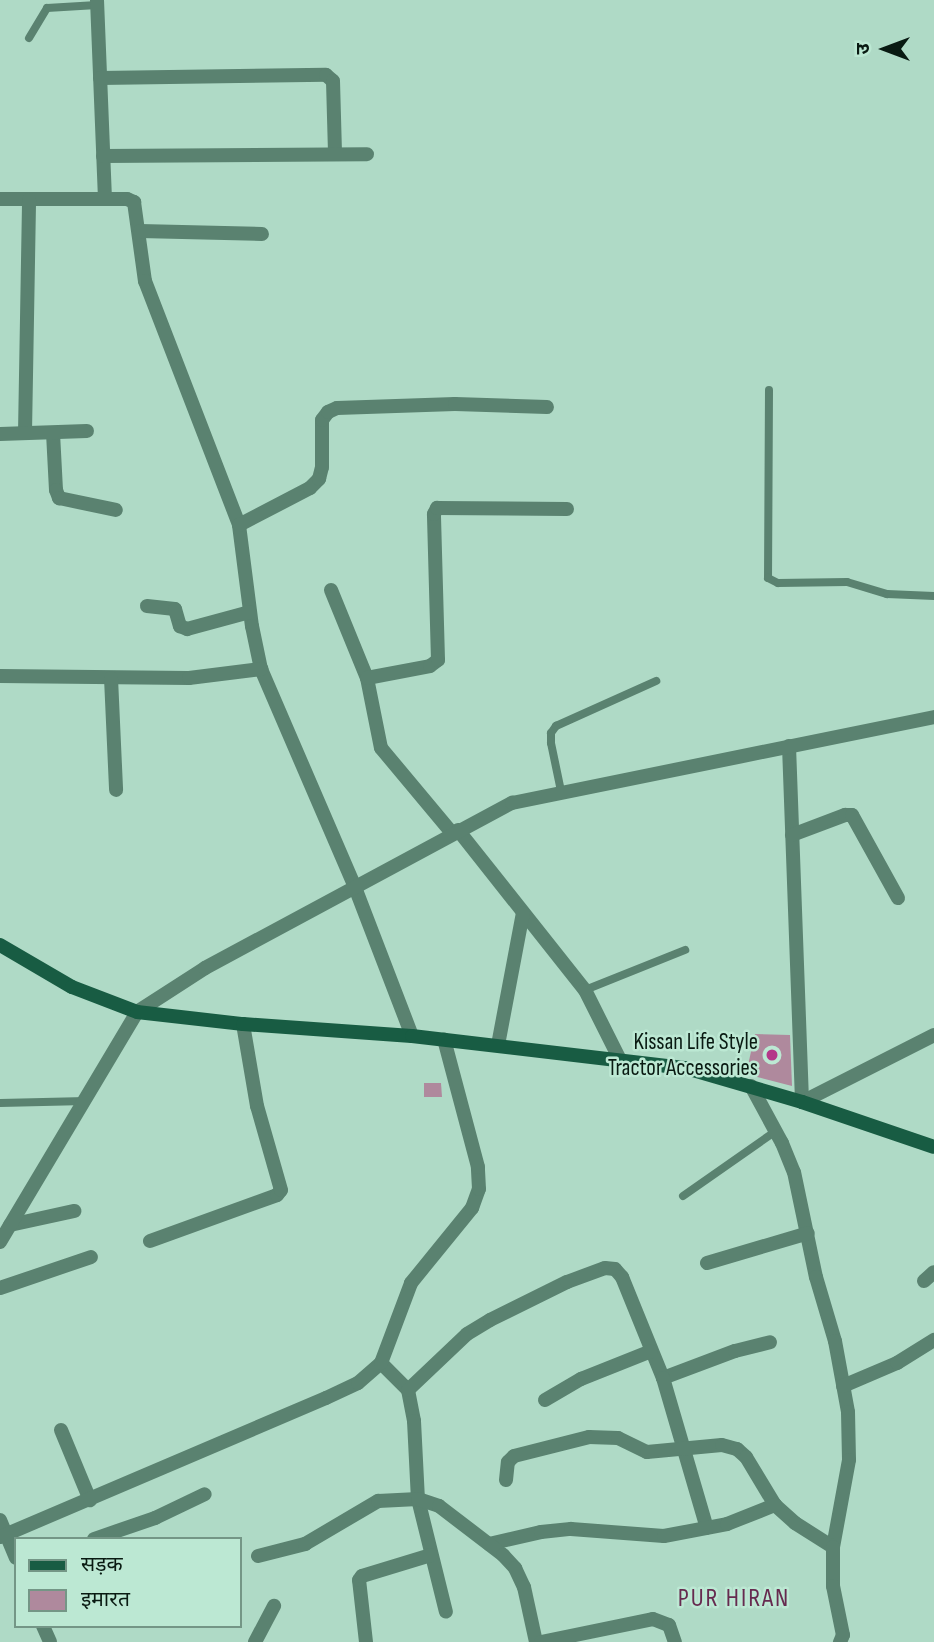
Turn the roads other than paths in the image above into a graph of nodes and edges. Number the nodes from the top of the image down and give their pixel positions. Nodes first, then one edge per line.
1 (97, 3) edge
2 (29, 38) dead end
3 (100, 78) junction
4 (335, 154) junction
5 (367, 154) dead end
6 (103, 156) junction
7 (0, 199) edge
8 (29, 200) junction
9 (105, 200) junction
10 (140, 231) junction
11 (262, 234) dead end
12 (769, 390) dead end
13 (547, 407) dead end
14 (88, 431) dead end
15 (25, 433) junction
16 (53, 433) junction
17 (0, 434) edge
18 (567, 509) dead end
19 (116, 510) dead end
20 (239, 525) junction
21 (331, 590) dead end
22 (934, 596) edge
23 (147, 606) dead end
24 (250, 612) junction
25 (261, 669) junction
26 (0, 676) edge
27 (111, 678) junction
28 (367, 678) junction
29 (656, 681) dead end
30 (934, 718) edge
31 (789, 746) junction
32 (116, 790) dead end
33 (561, 791) junction
34 (455, 832) junction
35 (792, 835) junction
36 (356, 890) junction
37 (898, 898) dead end
38 (523, 913) junction
39 (0, 946) edge
40 (685, 950) dead end
41 (585, 990) junction
42 (137, 1012) junction
43 (243, 1024) junction
44 (412, 1035) junction
45 (934, 1035) edge
46 (444, 1039) junction
47 (498, 1045) junction
48 (619, 1058) junction
49 (751, 1086) junction
50 (86, 1101) junction
51 (802, 1102) junction
52 (0, 1103) edge
53 (776, 1131) junction
54 (934, 1147) edge
55 (683, 1196) dead end
56 (74, 1211) dead end
57 (10, 1224) junction
58 (808, 1233) junction
59 (150, 1241) dead end
60 (0, 1242) edge
61 (91, 1257) dead end
62 (706, 1262) dead end
63 (0, 1288) edge
64 (934, 1339) edge
65 (771, 1342) dead end
66 (651, 1350) junction
67 (381, 1363) junction
68 (663, 1378) junction
69 (843, 1387) junction
70 (408, 1390) junction
71 (545, 1400) dead end
72 (61, 1430) dead end
73 (684, 1451) junction
74 (506, 1479) dead end
75 (205, 1494) dead end
76 (418, 1499) junction
77 (90, 1500) junction
78 (775, 1505) junction
79 (0, 1520) edge
80 (707, 1528) junction
81 (3, 1536) edge
82 (100, 1537) edge
83 (489, 1544) junction
84 (833, 1547) junction
85 (14, 1555) edge
86 (431, 1555) junction
87 (258, 1556) dead end
88 (274, 1606) dead end
89 (446, 1612) dead end
90 (604, 1635) edge
91 (845, 1640) edge
92 (255, 1642) edge
93 (366, 1642) edge
94 (539, 1642) edge
95 (675, 1642) edge

1 - 2 lane
1 - 3 street
3 - 4 street
3 - 6 street
4 - 5 street
4 - 6 street
6 - 9 street
7 - 8 street
8 - 9 street
8 - 15 street
9 - 10 street
10 - 11 street
10 - 20 street
12 - 22 lane
13 - 20 street
14 - 16 street
15 - 16 street
15 - 17 street
16 - 19 street
18 - 28 street
20 - 24 street
21 - 28 street
23 - 24 street
24 - 25 street
25 - 27 street
25 - 36 street
26 - 27 street
27 - 32 street
28 - 34 street
29 - 33 lane
30 - 31 street
31 - 33 street
31 - 35 street
33 - 34 street
34 - 36 street
34 - 38 street
35 - 37 street
35 - 51 street
36 - 42 street
36 - 44 street
38 - 41 street
38 - 47 street
39 - 42 main road
40 - 41 lane
41 - 48 street
42 - 43 main road
42 - 50 street
43 - 44 main road
43 - 59 street
44 - 46 main road
45 - 51 street
46 - 47 main road
46 - 67 street
47 - 48 main road
48 - 49 main road
49 - 51 main road
49 - 53 street
50 - 52 lane
50 - 57 street
51 - 54 main road
53 - 55 lane
53 - 58 street
56 - 57 street
57 - 60 street
58 - 62 street
58 - 69 street
61 - 63 street
64 - 69 street
65 - 68 street
66 - 68 street
66 - 70 street
66 - 71 street
67 - 70 street
67 - 77 street
68 - 73 street
69 - 84 street
70 - 76 street
72 - 77 street
73 - 74 street
73 - 78 street
73 - 80 street
75 - 82 street
76 - 83 street
76 - 86 street
76 - 87 street
77 - 81 street
78 - 80 street
78 - 84 street
79 - 81 street
80 - 83 street
81 - 85 street
83 - 94 street
84 - 91 street
86 - 89 street
86 - 93 street
88 - 92 street
90 - 94 street
90 - 95 street

